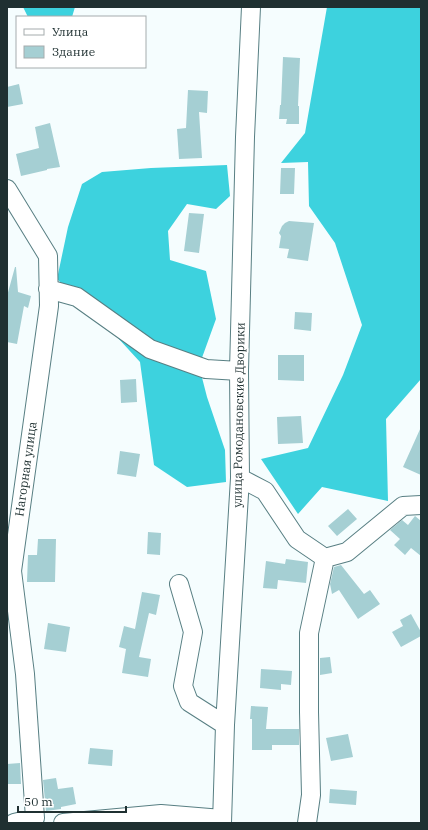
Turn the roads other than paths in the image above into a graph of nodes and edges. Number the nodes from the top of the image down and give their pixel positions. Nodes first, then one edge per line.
1 (251, 7) edge
2 (7, 189) edge
3 (48, 289) junction
4 (239, 371) junction
5 (240, 478) junction
6 (421, 505) edge
7 (325, 558) junction
8 (179, 584) dead end
9 (225, 725) junction
10 (42, 820) edge
11 (130, 820) edge
12 (222, 821) edge
13 (14, 823) edge
14 (63, 823) edge
15 (307, 823) edge

1 - 4 street, улица Ромодановские Дворики
2 - 3 street, Нагорная улица
3 - 4 street
3 - 10 street, Нагорная улица
4 - 5 street, улица Ромодановские Дворики
5 - 7 street
5 - 9 street, улица Ромодановские Дворики
6 - 7 street
7 - 15 street
8 - 9 street
9 - 12 street, улица Ромодановские Дворики
10 - 13 street
11 - 12 street
11 - 14 street

